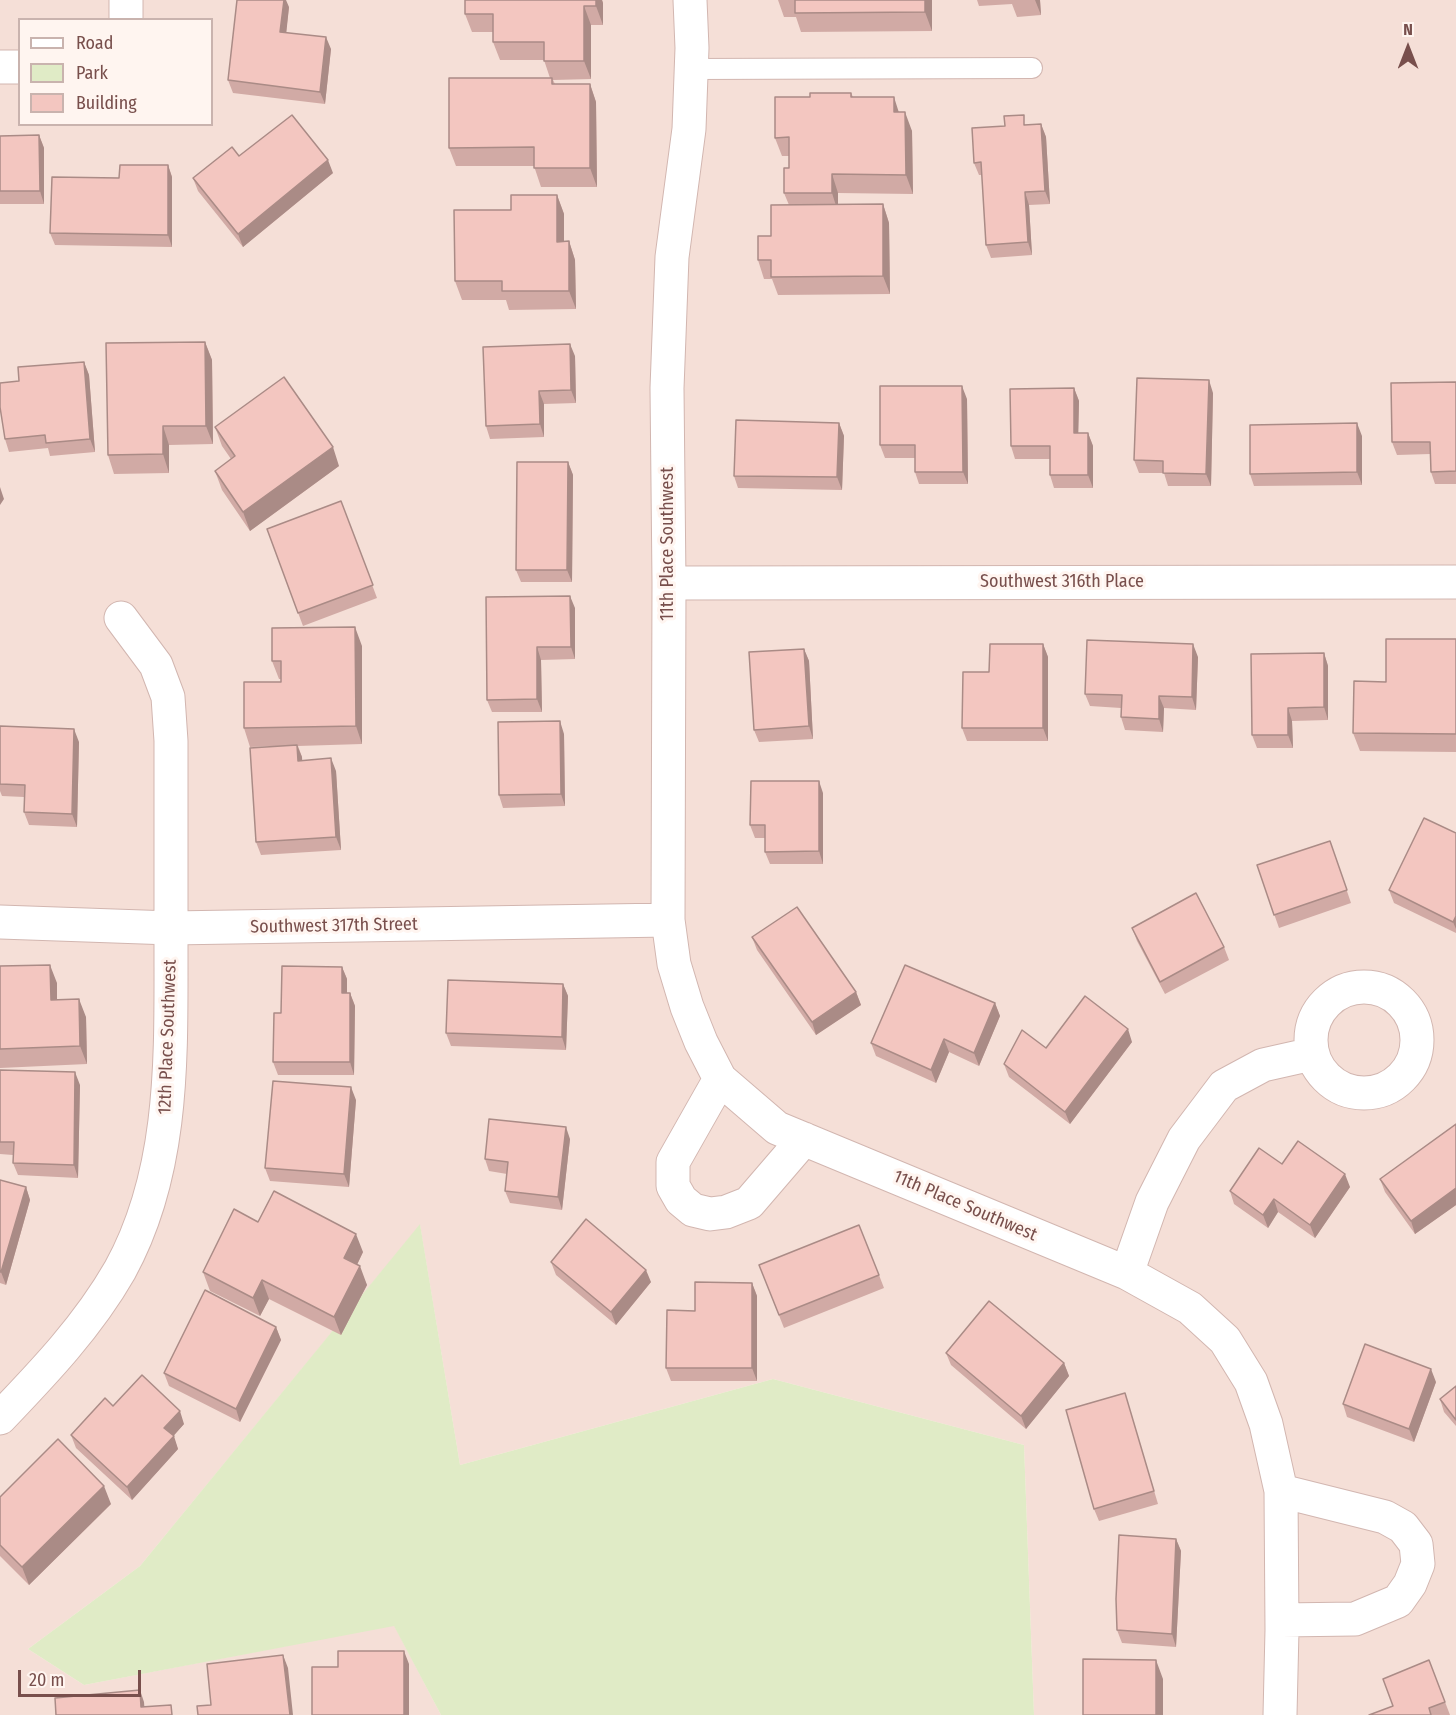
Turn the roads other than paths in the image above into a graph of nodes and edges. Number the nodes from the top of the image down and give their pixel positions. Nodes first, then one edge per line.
1 (126, 0) edge
2 (690, 0) edge
3 (126, 18) edge
4 (0, 67) edge
5 (18, 67) edge
6 (1032, 68) dead end
7 (691, 69) junction
8 (1456, 582) edge
9 (669, 583) junction
10 (121, 618) dead end
11 (668, 920) junction
12 (0, 922) edge
13 (171, 928) junction
14 (1312, 1054) dead end
15 (720, 1079) junction
16 (804, 1139) junction
17 (1127, 1274) junction
18 (0, 1418) edge
19 (1281, 1491) junction
20 (1282, 1620) junction
21 (1280, 1715) edge

1 - 3 street
2 - 7 street, 11th Place Southwest
4 - 5 street
6 - 7 lane
7 - 9 street, 11th Place Southwest
8 - 9 street, Southwest 316th Place
9 - 11 street, 11th Place Southwest
10 - 13 street, 12th Place Southwest
11 - 13 street, Southwest 317th Street
11 - 15 street, 11th Place Southwest
12 - 13 street, Southwest 317th Street
13 - 18 street, 12th Place Southwest
14 - 17 street
15 - 16 street, 11th Place Southwest
15 - 16 street
16 - 17 street, 11th Place Southwest
17 - 19 street, 11th Place Southwest
19 - 20 street, 11th Place Southwest
19 - 20 street
20 - 21 street, 11th Place Southwest

